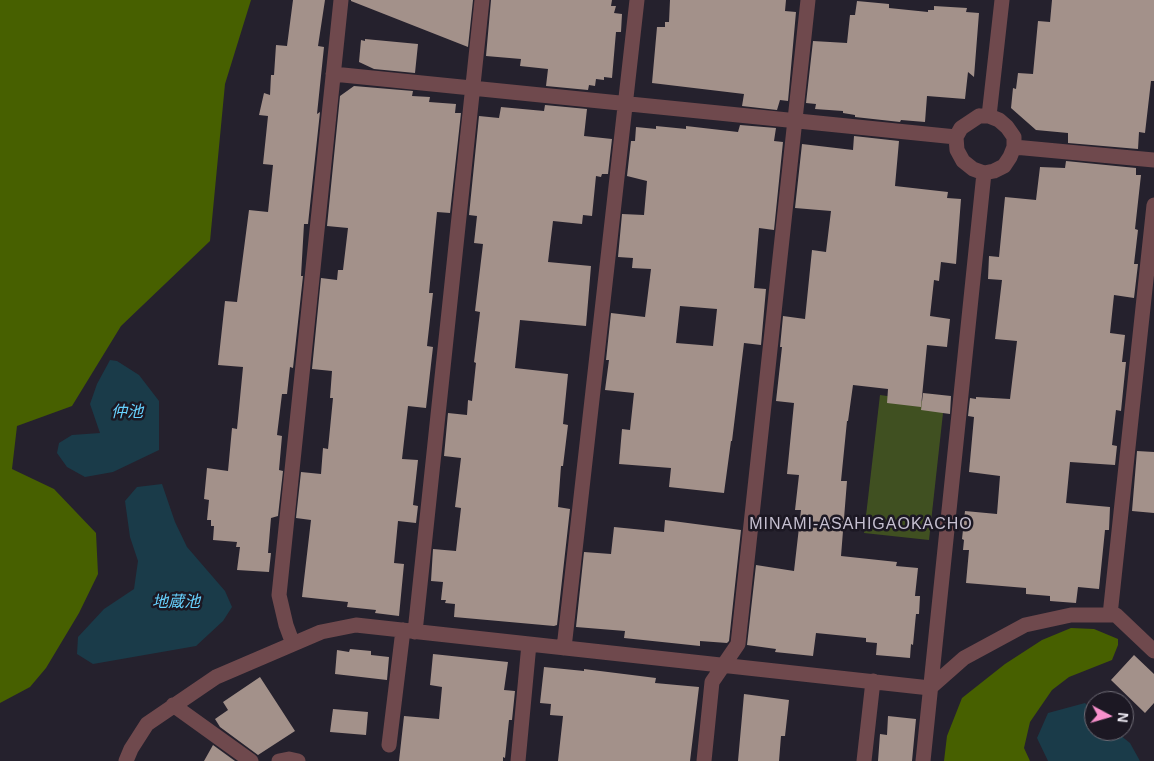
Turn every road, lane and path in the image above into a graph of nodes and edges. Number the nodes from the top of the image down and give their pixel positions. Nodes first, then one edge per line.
1 (341, 0) edge
2 (482, 0) edge
3 (636, 0) edge
4 (808, 0) edge
5 (1002, 0) edge
6 (333, 74) junction
7 (473, 88) junction
8 (625, 104) junction
9 (989, 116) junction
10 (794, 121) junction
11 (956, 137) junction
12 (1014, 147) junction
13 (1154, 160) edge
14 (984, 173) junction
15 (1154, 205) edge
16 (1110, 615) junction
17 (409, 631) junction
18 (293, 644) junction
19 (529, 644) junction
20 (564, 648) junction
21 (1154, 650) edge
22 (724, 665) junction
23 (873, 681) junction
24 (930, 688) junction
25 (173, 706) junction
26 (389, 745) dead end
27 (126, 761) edge
28 (251, 761) edge
29 (279, 761) edge
30 (298, 761) edge
31 (518, 761) edge
32 (704, 761) edge
33 (864, 761) edge
34 (922, 761) edge

1 - 6 street
2 - 7 street
3 - 8 street
4 - 10 street
5 - 9 street
6 - 7 street
6 - 18 street
7 - 8 street
7 - 17 street
8 - 10 street
8 - 20 street
9 - 11 street
9 - 12 street
10 - 11 street
10 - 22 street
11 - 14 street
12 - 13 street
12 - 14 street
14 - 24 street
15 - 16 street
16 - 21 street
16 - 24 street
17 - 18 street
17 - 19 street
17 - 26 street
18 - 25 street
19 - 20 street
19 - 31 street
20 - 22 street
22 - 23 street
22 - 32 street
23 - 24 street
23 - 33 street
24 - 34 street
25 - 27 street
25 - 28 street
29 - 30 street

